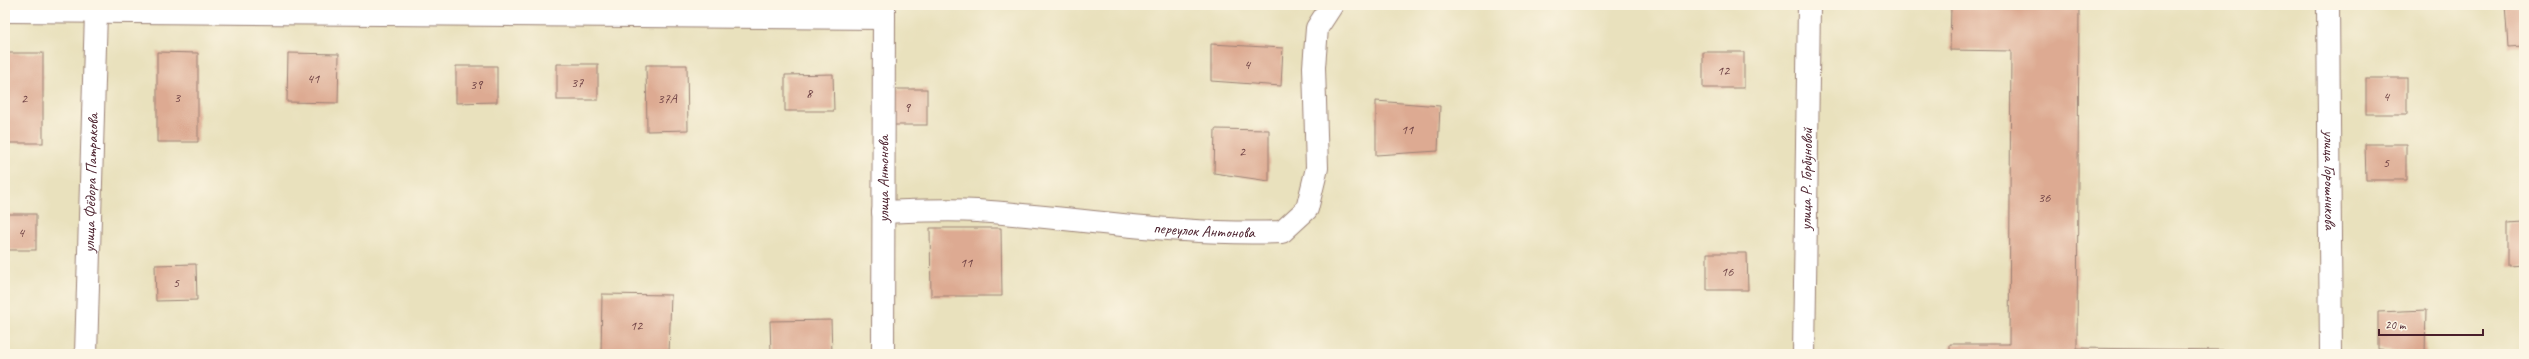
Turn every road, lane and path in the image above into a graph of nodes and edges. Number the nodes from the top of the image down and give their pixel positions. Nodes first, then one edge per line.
1 (1332, 5) edge
2 (1809, 5) edge
3 (2328, 5) edge
4 (5, 11) edge
5 (884, 11) edge
6 (96, 12) junction
7 (883, 212) junction
8 (86, 354) edge
9 (882, 354) edge
10 (1804, 354) edge
11 (2331, 354) edge

1 - 7 street, переулок Антонова
2 - 10 street, улица Р. Горбуновой
3 - 11 street, улица Горошникова
4 - 6 street
5 - 6 street
5 - 7 street, улица Антонова
6 - 8 street, улица Фёдора Патракова
7 - 9 street, улица Антонова

